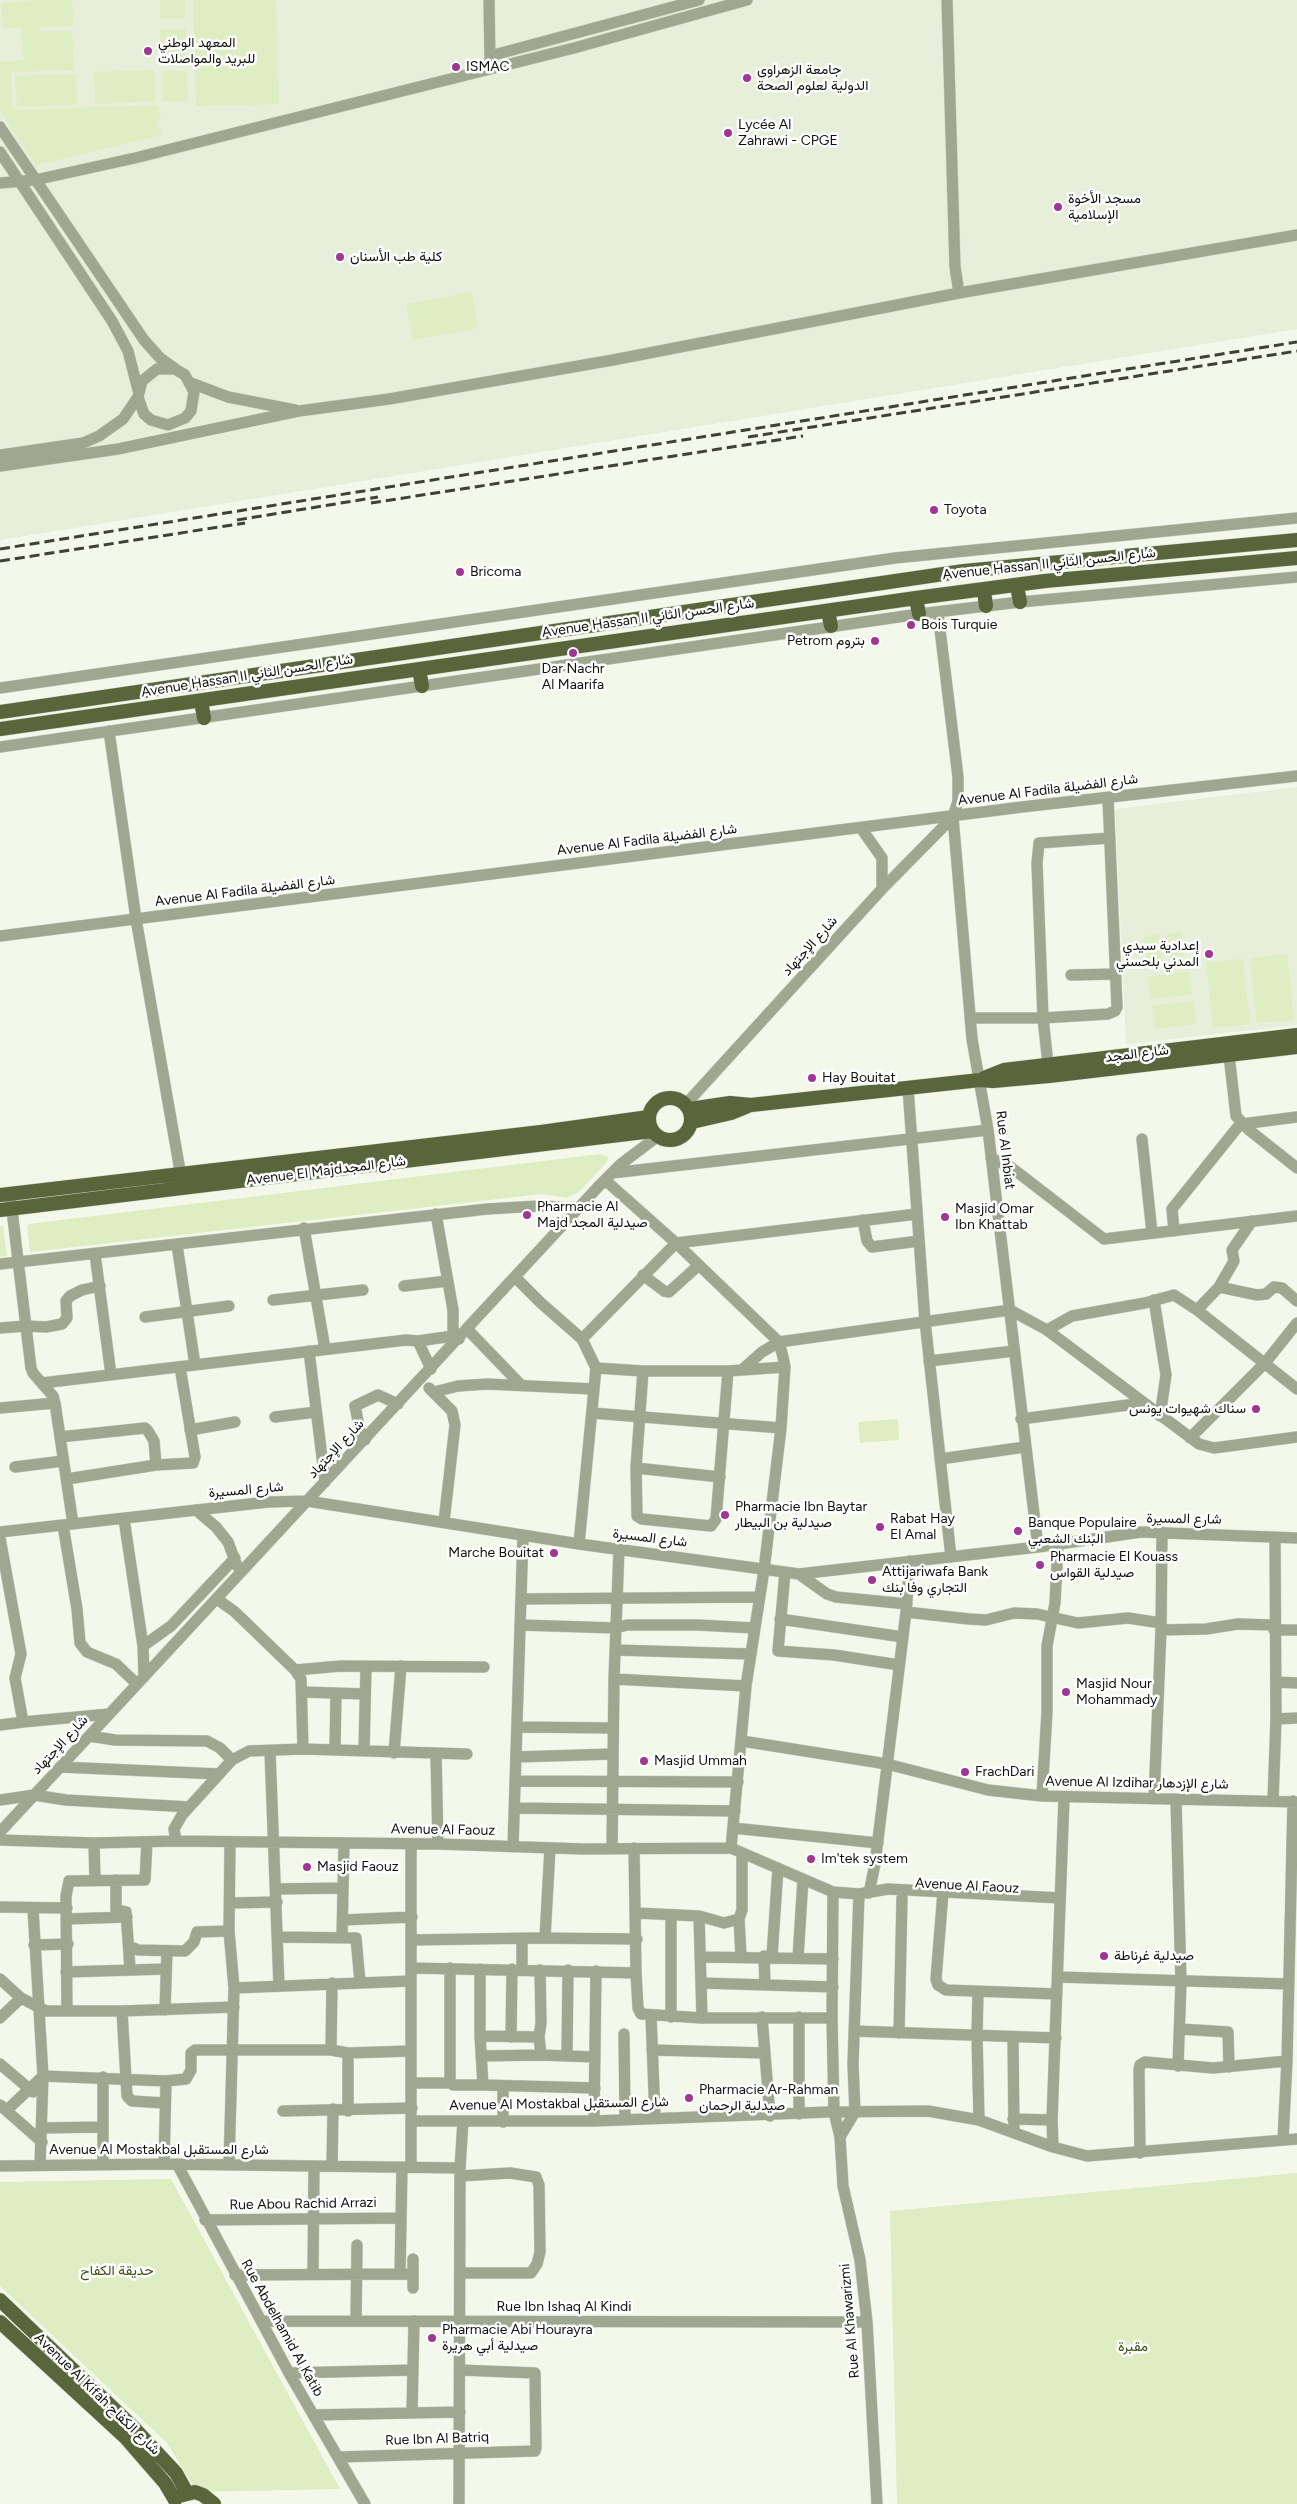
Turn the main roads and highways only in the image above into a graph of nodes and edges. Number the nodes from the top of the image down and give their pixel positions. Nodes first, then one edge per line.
1 (1297, 540) edge
2 (1297, 558) edge
3 (1018, 586) junction
4 (984, 591) junction
5 (916, 598) junction
6 (1020, 602) road end
7 (986, 606) road end
8 (828, 611) junction
9 (919, 614) road end
10 (831, 626) road end
11 (420, 669) junction
12 (422, 686) road end
13 (201, 701) junction
14 (0, 712) edge
15 (204, 718) road end
16 (0, 730) edge
17 (1297, 1035) edge
18 (1297, 1047) edge
19 (980, 1080) junction
20 (689, 1112) junction
21 (649, 1117) junction
22 (655, 1134) junction
23 (97, 1184) junction
24 (5, 1195) edge
25 (100, 1199) junction
26 (6, 1210) edge
27 (0, 2300) edge
28 (0, 2322) edge
29 (178, 2499) edge
30 (214, 2504) edge

1 - 14 main road, Avenue Hassan II شارع الحسن الثاني
2 - 3 main road, Avenue Hassan II شارع الحسن الثاني
3 - 4 main road, Avenue Hassan II شارع الحسن الثاني
3 - 6 main road
4 - 5 main road, Avenue Hassan II شارع الحسن الثاني
4 - 7 main road
5 - 8 main road, Avenue Hassan II شارع الحسن الثاني
5 - 9 main road
8 - 10 main road
8 - 11 main road, Avenue Hassan II شارع الحسن الثاني
11 - 12 main road
11 - 13 main road, Avenue Hassan II شارع الحسن الثاني
13 - 15 main road
13 - 16 main road, Avenue Hassan II شارع الحسن الثاني
17 - 19 main road, شارع المجد
18 - 19 main road, شارع المجد
19 - 20 main road, شارع المجد
20 - 21 main road, شارع المجد
20 - 22 main road
21 - 22 main road
21 - 23 main road, Avenue El Majdشارع المجد
22 - 25 main road, Avenue El Majdشارع المجد
23 - 24 main road, Avenue El Majdشارع المجد
23 - 25 main road
25 - 26 main road, Avenue El Majdشارع المجد
27 - 29 main road, Avenue Al Kifah شارع الكفاح
28 - 29 main road, Avenue Al Kifah شارع الكفاح
29 - 30 main road

